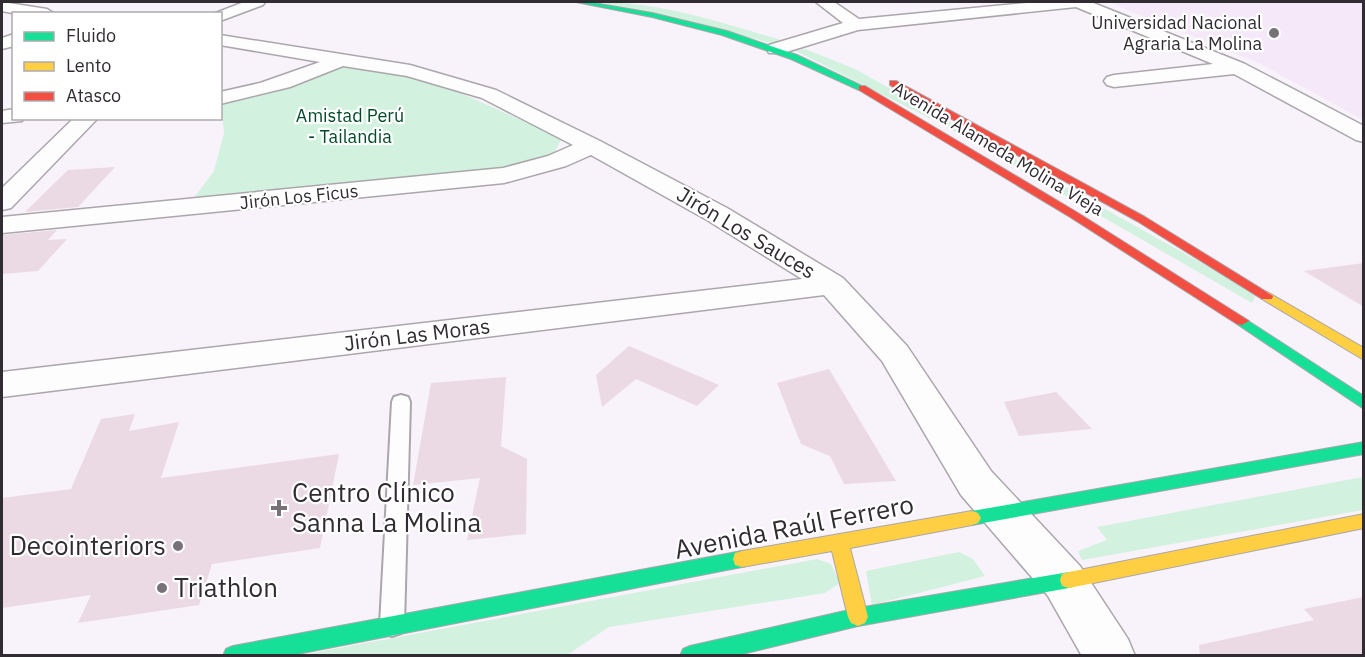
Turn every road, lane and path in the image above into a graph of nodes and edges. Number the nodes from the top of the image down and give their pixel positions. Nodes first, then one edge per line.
1 (257, 2) edge
2 (579, 2) edge
3 (647, 2) edge
4 (824, 2) edge
5 (1078, 2) edge
6 (2, 6) edge
7 (36, 12) edge
8 (222, 15) edge
9 (734, 21) dead end
10 (856, 25) junction
11 (222, 40) edge
12 (799, 41) junction
13 (778, 42) junction
14 (818, 49) dead end
15 (343, 59) junction
16 (1238, 68) junction
17 (877, 74) dead end
18 (1114, 81) dead end
19 (222, 98) edge
20 (85, 120) edge
21 (1364, 135) edge
22 (592, 146) junction
23 (634, 168) junction
24 (504, 176) junction
25 (2, 202) edge
26 (2, 225) edge
27 (832, 285) junction
28 (1290, 310) junction
29 (1240, 322) junction
30 (1364, 355) edge
31 (2, 385) edge
32 (401, 402) dead end
33 (1364, 404) edge
34 (1364, 448) edge
35 (1002, 514) junction
36 (1364, 521) edge
37 (838, 541) junction
38 (1064, 581) junction
39 (858, 617) junction
40 (392, 626) junction
41 (233, 656) edge
42 (690, 656) edge
43 (1110, 656) edge

1 - 8 street
2 - 13 street, Avenida Alameda Molina Vieja
3 - 9 street
4 - 10 street
5 - 10 street
5 - 16 street
6 - 7 street
10 - 12 street
11 - 15 street, Jirón Los Sauces
12 - 13 street
12 - 14 street
13 - 29 street, Avenida Alameda Molina Vieja
15 - 19 street
15 - 22 street, Jirón Los Sauces
16 - 18 street
16 - 21 street
17 - 28 street, Avenida Alameda Molina Vieja
20 - 25 street
22 - 23 street, Jirón Los Sauces
22 - 24 street, Jirón Los Ficus
23 - 24 street
23 - 27 street, Jirón Los Sauces
24 - 26 street, Jirón Los Ficus
27 - 31 street, Jirón Las Moras
27 - 35 street, Jirón Los Sauces
28 - 29 street
28 - 30 street, Avenida Alameda Molina Vieja
29 - 33 street, Avenida Alameda Molina Vieja
32 - 40 lane
34 - 35 street, Avenida Raúl Ferrero
35 - 37 street, Avenida Raúl Ferrero
35 - 38 street, Jirón Los Sauces
36 - 38 street
37 - 39 street
37 - 40 street, Avenida Raúl Ferrero
38 - 39 street
38 - 43 street, Jirón Los Sauces
39 - 42 street
40 - 41 street, Avenida Raúl Ferrero

